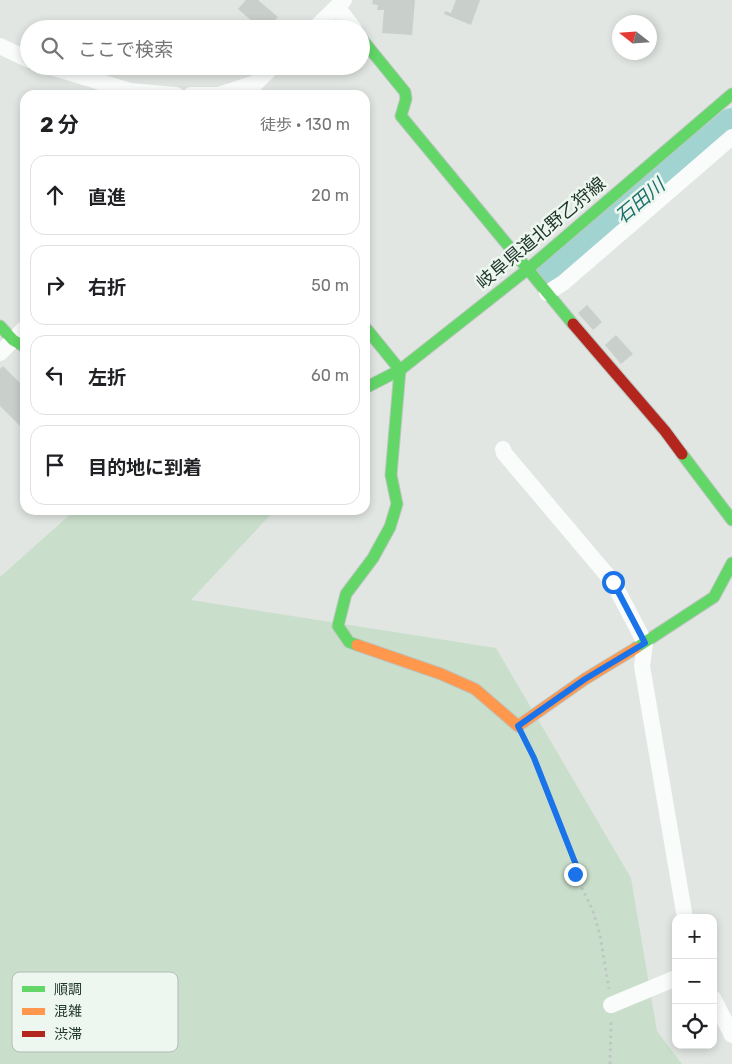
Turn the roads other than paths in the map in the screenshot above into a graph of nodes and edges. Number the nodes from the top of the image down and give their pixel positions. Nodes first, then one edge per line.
1 (340, 4) edge
2 (323, 20) edge
3 (349, 20) edge
4 (0, 46) edge
5 (370, 49) edge
6 (20, 56) edge
7 (78, 75) edge
8 (264, 75) edge
9 (250, 89) edge
10 (127, 90) edge
11 (732, 94) edge
12 (732, 137) edge
13 (528, 269) junction
14 (547, 293) junction
15 (0, 326) edge
16 (370, 334) edge
17 (19, 343) edge
18 (0, 353) edge
19 (400, 370) junction
20 (370, 385) edge
21 (503, 449) dead end
22 (732, 520) edge
23 (732, 563) edge
24 (645, 643) junction
25 (684, 914) edge
26 (672, 980) edge
27 (716, 1004) edge
28 (611, 1006) road end
29 (732, 1035) edge

1 - 2 street
1 - 3 street
4 - 6 street
5 - 13 street
7 - 10 street
8 - 9 street
11 - 13 street, 岐阜県道北野乙狩線
12 - 14 street
13 - 14 street
13 - 19 street, 岐阜県道北野乙狩線
14 - 22 street
15 - 17 street
16 - 19 street
17 - 18 street
19 - 20 street, 岐阜県道北野乙狩線
19 - 24 street
21 - 24 street
23 - 24 street
24 - 25 street
26 - 28 street
27 - 29 street

